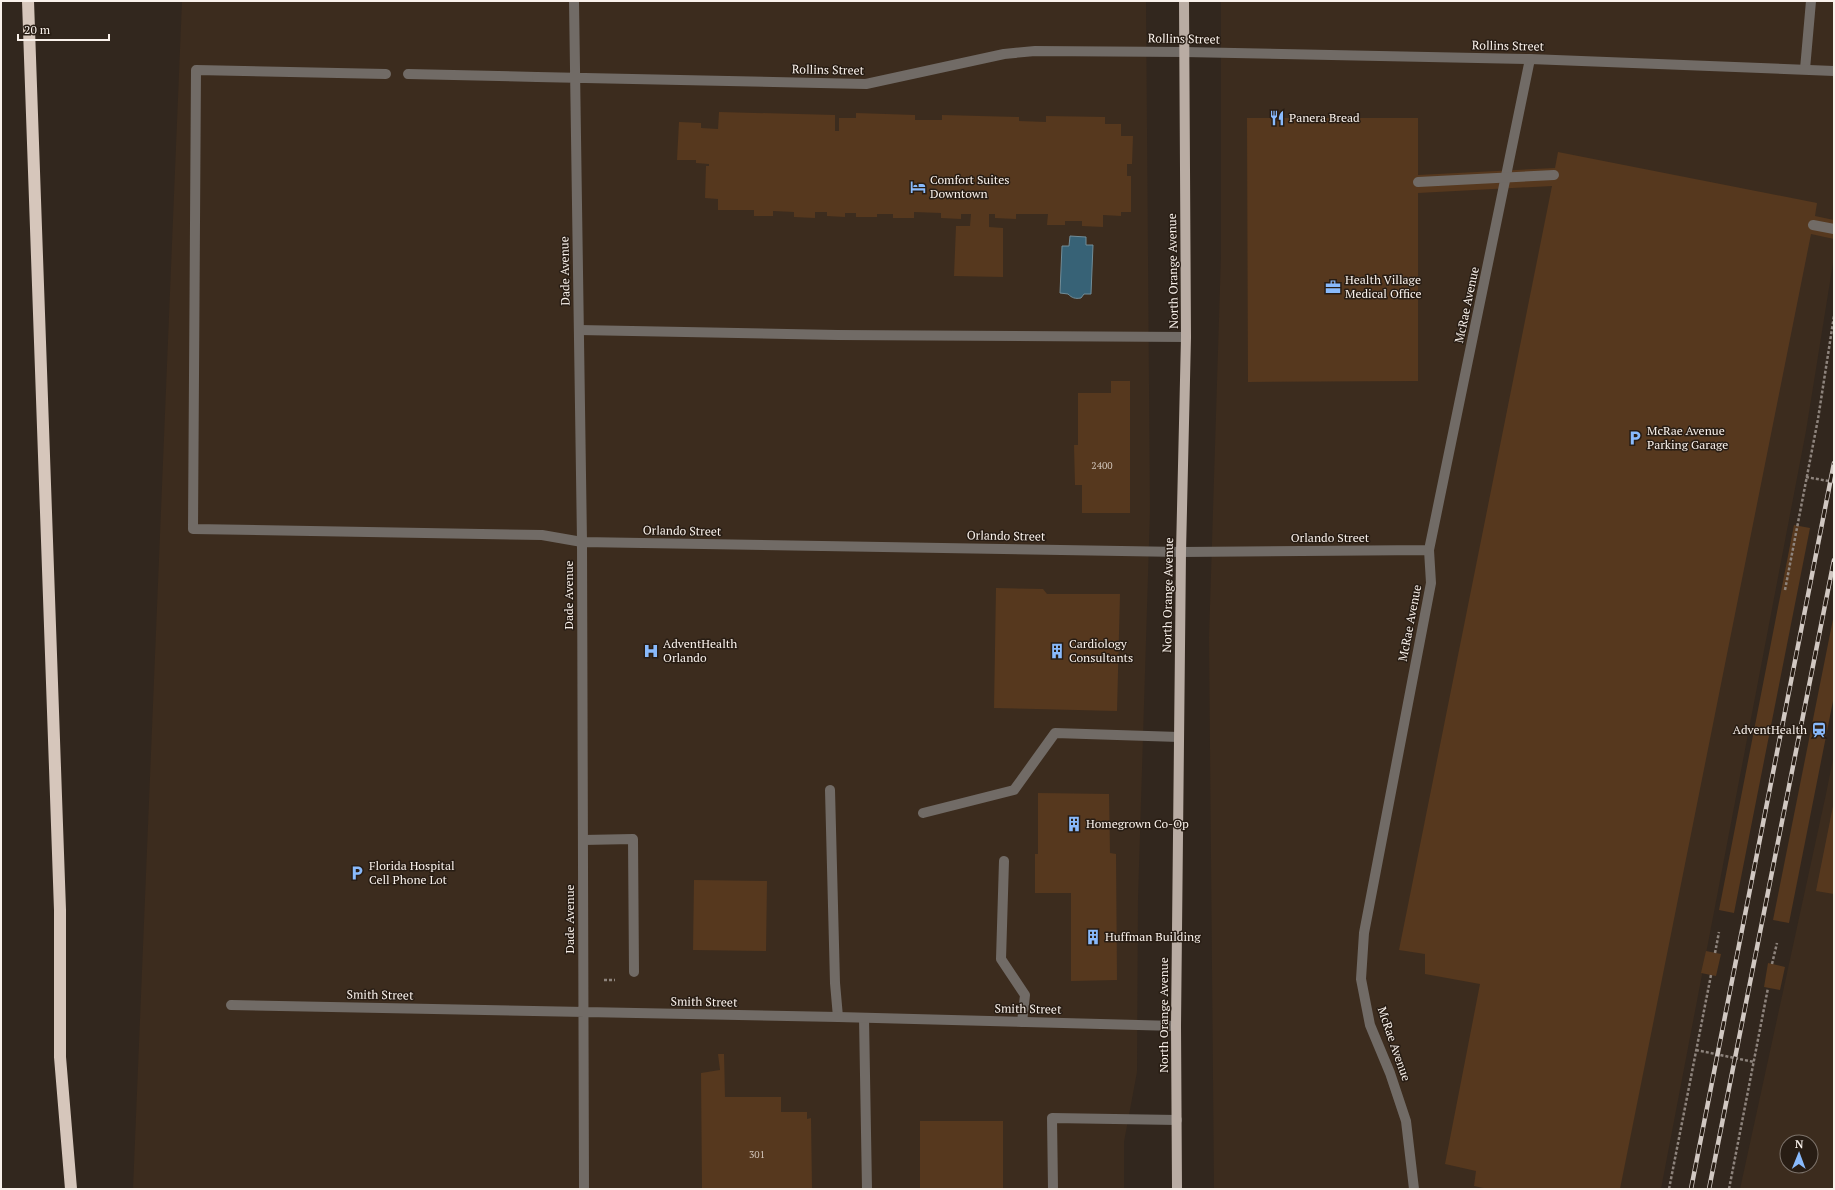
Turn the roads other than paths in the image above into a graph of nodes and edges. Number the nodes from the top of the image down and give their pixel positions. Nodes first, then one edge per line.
1 (28, 1) edge
2 (574, 1) edge
3 (1184, 1) edge
4 (1811, 1) edge
5 (1184, 52) junction
6 (1530, 59) junction
7 (1805, 69) junction
8 (1834, 71) edge
9 (386, 74) dead end
10 (408, 74) dead end
11 (575, 78) junction
12 (1554, 175) dead end
13 (1418, 182) dead end
14 (1813, 225) dead end
15 (1834, 229) edge
16 (579, 330) junction
17 (1186, 337) junction
18 (582, 542) junction
19 (1429, 550) junction
20 (1181, 552) junction
21 (1179, 736) junction
22 (830, 790) dead end
23 (923, 813) dead end
24 (583, 840) junction
25 (1004, 861) dead end
26 (634, 972) dead end
27 (231, 1005) dead end
28 (583, 1013) junction
29 (838, 1017) junction
30 (864, 1018) junction
31 (1022, 1022) junction
32 (1176, 1026) junction
33 (1177, 1120) junction
34 (71, 1189) edge
35 (584, 1189) edge
36 (867, 1189) edge
37 (1054, 1189) edge
38 (1177, 1189) edge
39 (1414, 1189) edge

1 - 34 highway
2 - 11 street, Dade Avenue
3 - 5 main road, North Orange Avenue
4 - 7 street
5 - 6 street, Rollins Street
5 - 11 street, Rollins Street
5 - 17 main road, North Orange Avenue
6 - 7 street, Rollins Street
6 - 19 street, McRae Avenue
7 - 8 street, Rollins Street
9 - 18 street, Orlando Street
10 - 11 street, Rollins Street
11 - 16 street, Dade Avenue
12 - 13 street, bridge
14 - 15 street
16 - 17 street
16 - 18 street, Dade Avenue
17 - 20 main road, North Orange Avenue
18 - 20 street, Orlando Street
18 - 24 street, Dade Avenue
19 - 20 street, Orlando Street
19 - 39 street, McRae Avenue
20 - 21 main road, North Orange Avenue
21 - 23 street
21 - 32 main road, North Orange Avenue
22 - 29 street
24 - 26 street
24 - 28 street, Dade Avenue
25 - 31 street
27 - 28 street, Smith Street
28 - 29 street, Smith Street
28 - 35 street, Dade Avenue
29 - 30 street, Smith Street
30 - 31 street, Smith Street
30 - 36 street
31 - 32 street, Smith Street
32 - 33 main road, North Orange Avenue
33 - 37 street
33 - 38 main road, North Orange Avenue

